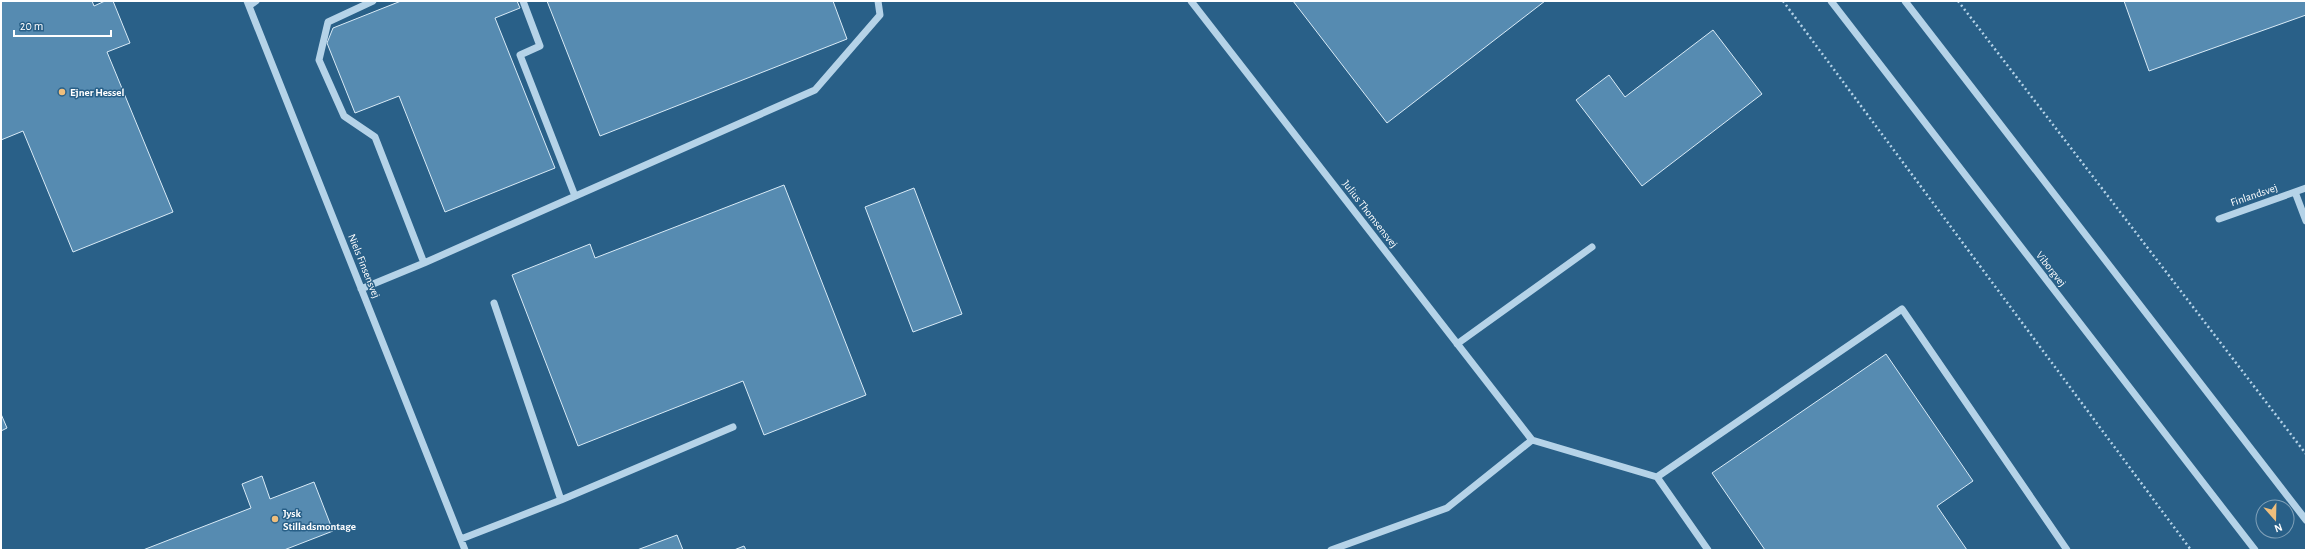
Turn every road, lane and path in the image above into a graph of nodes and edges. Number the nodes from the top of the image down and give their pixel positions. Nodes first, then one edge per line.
1 (256, 1) edge
2 (373, 1) edge
3 (523, 1) edge
4 (878, 1) edge
5 (1191, 1) edge
6 (1783, 1) edge
7 (1830, 1) edge
8 (1905, 1) edge
9 (1958, 1) edge
10 (248, 3) edge
11 (2306, 188) edge
12 (2295, 192) junction
13 (575, 196) junction
14 (2219, 219) dead end
15 (2306, 221) edge
16 (1592, 247) dead end
17 (424, 263) junction
18 (361, 289) junction
19 (494, 303) dead end
20 (1457, 344) junction
21 (734, 427) dead end
22 (1532, 440) junction
23 (2306, 454) edge
24 (1657, 476) junction
25 (560, 500) junction
26 (2306, 520) edge
27 (461, 539) junction
28 (465, 550) edge
29 (1331, 550) edge
30 (1708, 550) edge
31 (2067, 550) edge
32 (2191, 550) edge
33 (2255, 550) edge

1 - 10 street
2 - 17 street
3 - 13 street
4 - 13 street
5 - 20 street, Julius Thomsensvej
6 - 32 path
7 - 33 street, Viborgvej
8 - 26 street
9 - 23 path
10 - 18 street, Niels Finsensvej
11 - 12 street, Finlandsvej
12 - 14 street, Finlandsvej
12 - 15 street, Finlandsvej
13 - 17 street
16 - 20 street
17 - 18 street
18 - 27 street, Niels Finsensvej
19 - 25 street
20 - 22 street, Julius Thomsensvej
21 - 25 street
22 - 24 street
22 - 29 street
24 - 30 street
24 - 31 street
25 - 27 street
27 - 28 street, Niels Finsensvej

